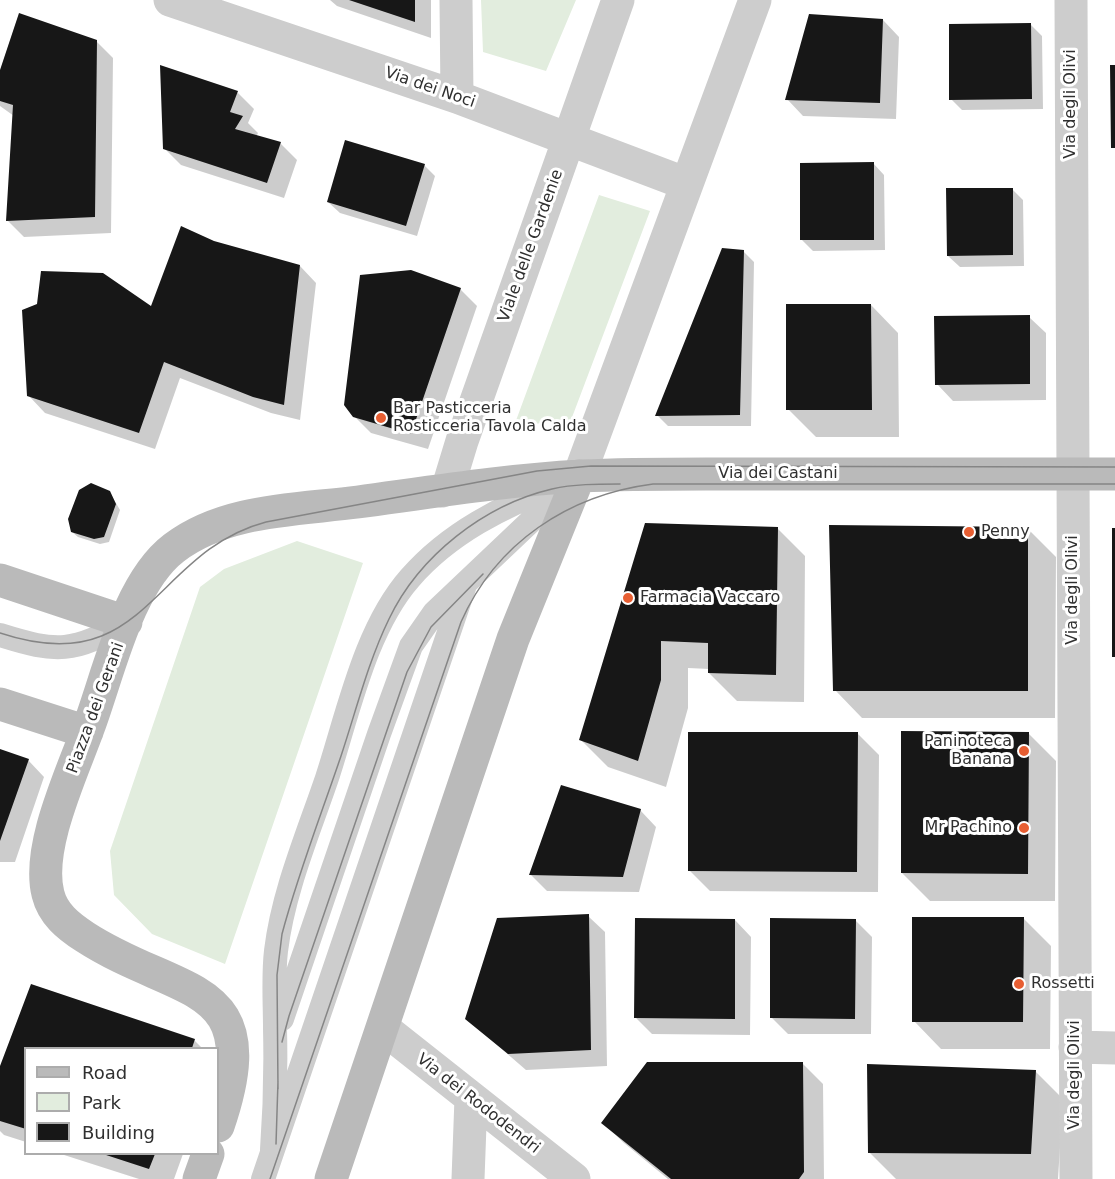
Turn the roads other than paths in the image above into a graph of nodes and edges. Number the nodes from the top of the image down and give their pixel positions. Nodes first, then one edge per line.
1 (170, 0) edge
2 (456, 0) edge
3 (618, 0) edge
4 (755, 0) edge
5 (1071, 0) edge
6 (457, 97) junction
7 (570, 139) junction
8 (687, 184) junction
9 (1072, 474) junction
10 (1115, 474) edge
11 (579, 476) junction
12 (442, 491) junction
13 (0, 580) edge
14 (466, 582) junction
15 (126, 622) junction
16 (0, 635) edge
17 (0, 704) edge
18 (87, 732) junction
19 (383, 1028) junction
20 (275, 1038) junction
21 (1076, 1047) junction
22 (1115, 1048) edge
23 (471, 1098) junction
24 (219, 1123) edge
25 (272, 1150) junction
26 (208, 1155) edge
27 (199, 1179) edge
28 (263, 1179) edge
29 (331, 1179) edge
30 (468, 1179) edge
31 (574, 1179) edge
32 (1076, 1179) edge

1 - 6 street, Via dei Noci
2 - 6 street
3 - 7 street, Viale delle Gardenie
4 - 8 street
5 - 9 street, Via degli Olivi
6 - 7 street, Via dei Noci
7 - 8 street, Via dei Noci
7 - 12 street, Viale delle Gardenie
8 - 11 street
9 - 10 street, Via dei Castani
9 - 11 street, Via dei Castani
9 - 21 street, Via degli Olivi
11 - 12 street, Via dei Castani
11 - 14 lane
11 - 19 street
11 - 20 lane
12 - 15 street, Piazza dei Gerani
13 - 15 street
14 - 20 lane
14 - 25 lane
15 - 16 lane
15 - 18 street, Piazza dei Gerani
17 - 18 street
18 - 24 street, Piazza dei Gerani
19 - 23 street, Via dei Rododendri
19 - 29 street
20 - 25 lane
21 - 22 street
21 - 32 street, Via degli Olivi
23 - 30 street
23 - 31 street, Via dei Rododendri
25 - 28 lane
26 - 27 street

